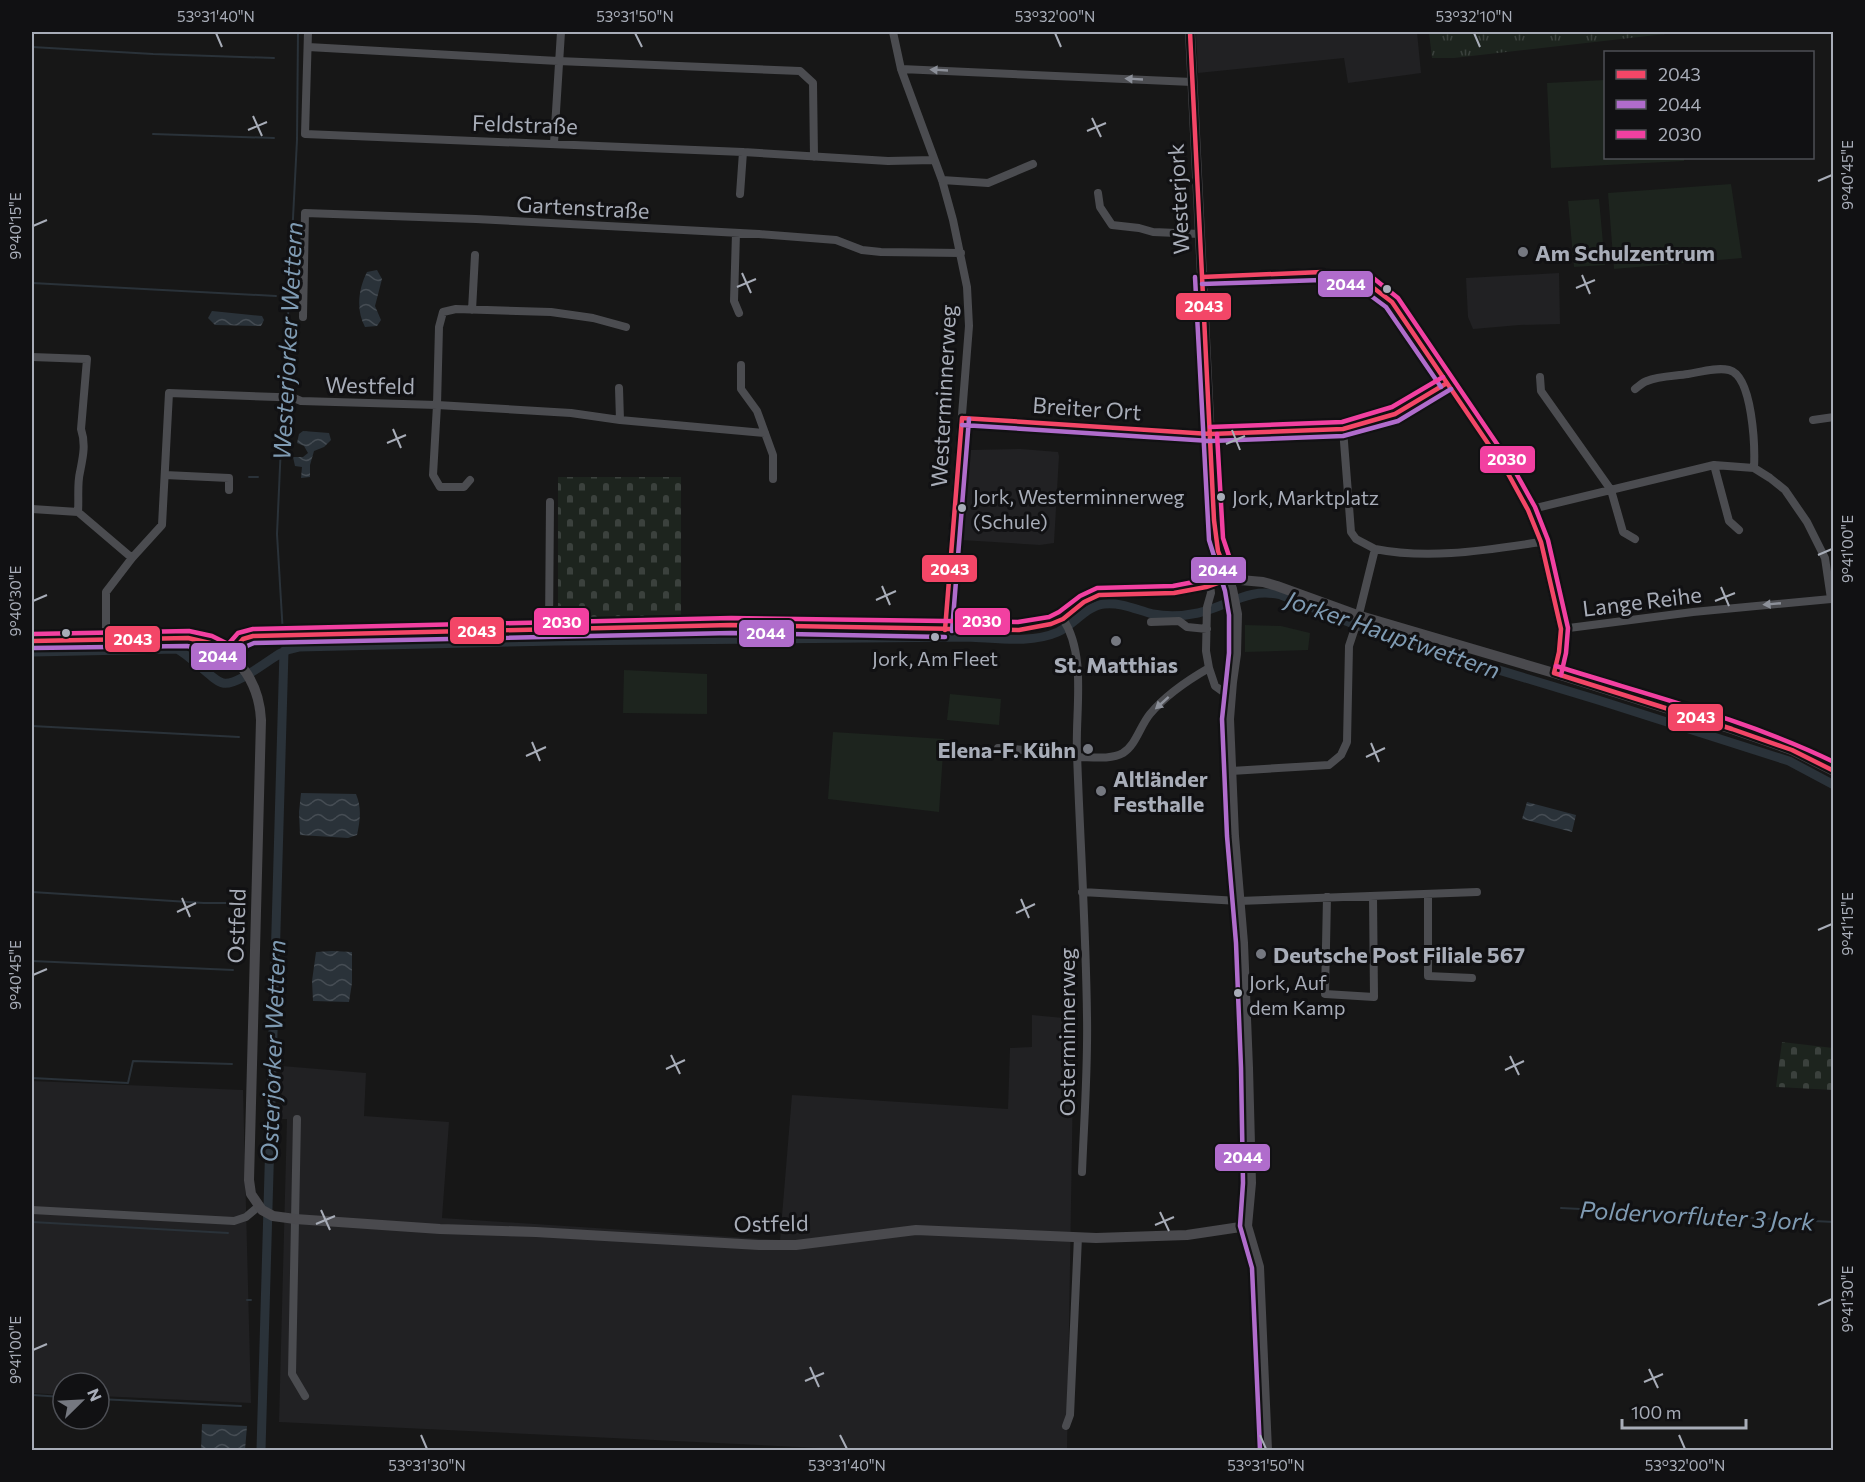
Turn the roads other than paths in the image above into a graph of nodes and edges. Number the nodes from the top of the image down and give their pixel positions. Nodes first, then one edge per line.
1 (308, 32) edge
2 (561, 32) edge
3 (892, 32) edge
4 (1190, 32) edge
5 (308, 46) junction
6 (558, 62) junction
7 (901, 69) junction
8 (1192, 82) junction
9 (554, 143) junction
10 (743, 152) junction
11 (814, 157) junction
12 (934, 160) junction
13 (1033, 164) dead end
14 (942, 180) junction
15 (1098, 193) dead end
16 (740, 194) dead end
17 (736, 233) junction
18 (1200, 234) junction
19 (961, 253) junction
20 (475, 255) dead end
21 (1202, 277) junction
22 (472, 310) junction
23 (739, 313) dead end
24 (303, 317) dead end
25 (626, 327) dead end
26 (32, 357) edge
27 (741, 365) dead end
28 (1540, 377) dead end
29 (1447, 383) junction
30 (619, 388) dead end
31 (1635, 389) dead end
32 (437, 405) junction
33 (1833, 417) edge
34 (962, 418) junction
35 (620, 420) junction
36 (1813, 420) dead end
37 (1343, 429) junction
38 (765, 433) junction
39 (1210, 434) junction
40 (1714, 465) junction
41 (1754, 468) junction
42 (165, 476) junction
43 (773, 479) dead end
44 (470, 480) dead end
45 (229, 490) dead end
46 (1611, 490) junction
47 (550, 502) dead end
48 (32, 509) edge
49 (1528, 510) junction
50 (78, 512) junction
51 (1739, 530) dead end
52 (1635, 539) dead end
53 (1540, 543) junction
54 (1375, 549) junction
55 (132, 558) junction
56 (1829, 558) edge
57 (1229, 579) junction
58 (1210, 585) junction
59 (1064, 620) junction
60 (1151, 622) dead end
61 (1356, 622) junction
62 (1207, 629) junction
63 (1561, 629) junction
64 (549, 630) junction
65 (945, 630) junction
66 (106, 640) junction
67 (32, 641) edge
68 (230, 654) junction
69 (1209, 668) junction
70 (1554, 673) junction
71 (1231, 692) junction
72 (998, 748) dead end
73 (1077, 756) junction
74 (1231, 771) junction
75 (1833, 771) edge
76 (1082, 892) junction
77 (1477, 892) dead end
78 (1428, 894) junction
79 (1327, 897) junction
80 (1373, 897) junction
81 (1239, 901) junction
82 (1472, 978) dead end
83 (297, 1119) dead end
84 (1082, 1172) dead end
85 (260, 1208) junction
86 (32, 1210) edge
87 (295, 1219) junction
88 (1247, 1226) junction
89 (1078, 1237) junction
90 (305, 1396) dead end
91 (1066, 1426) dead end
92 (1268, 1450) edge

1 - 5 street
2 - 6 street
3 - 7 street, Westerminnerweg
4 - 8 street, Westerjork
5 - 6 street
5 - 9 street, Feldstraße
6 - 9 street
6 - 11 street
8 -> 7 street
7 - 12 street, Westerminnerweg
8 - 18 street, Westerjork
9 - 10 street, Feldstraße
10 - 11 street, Feldstraße
10 - 16 street
11 - 12 street, Feldstraße
12 - 14 street, Westerminnerweg
13 - 14 street
14 - 19 street, Westerminnerweg
15 - 18 street
17 - 19 street, Gartenstraße
17 - 23 street
17 - 24 street, Gartenstraße
18 - 21 street, Westerjork
19 - 34 street, Westerminnerweg
20 - 22 street
21 - 29 street
21 - 39 street, Westerjork
22 - 25 street
22 - 32 street
26 - 50 street
27 - 38 street
28 - 46 street
29 - 37 street, Breiter Ort
29 - 49 street
30 - 35 street
31 - 41 street
32 - 35 street, Westfeld
32 - 42 street, Westfeld
32 - 44 street
33 - 36 street
34 - 39 street, Breiter Ort
34 - 65 street, Westerminnerweg
35 - 38 street, Westfeld
37 - 39 street, Breiter Ort
37 - 54 street
38 - 43 street
39 - 57 street, Westerjork
40 - 41 street
40 - 46 street
40 - 51 street
41 - 56 street, Lange Reihe
42 - 45 street
42 - 55 street, Westfeld
46 - 49 street
46 - 52 street
47 - 64 street
48 - 50 street
49 - 53 street
50 - 55 street
53 - 54 street
53 - 63 street
54 - 61 street
55 - 66 street, Westfeld
56 -> 63 street, Lange Reihe
57 - 58 street
57 - 61 street
57 - 71 street, Westerjork
58 - 59 street
58 - 62 street
59 - 65 street
59 - 73 street, Osterminnerweg
60 - 62 street
61 - 70 street
61 - 74 street
62 - 69 street
63 - 70 street
64 - 65 street
64 - 68 street
66 - 67 street
66 - 68 street
68 - 85 street, Ostfeld
69 - 71 street
69 -> 73 street
70 - 75 street
71 - 74 street, Westerjork
72 - 73 street
73 - 76 street, Osterminnerweg
74 - 81 street, Westerjork
76 - 81 street
76 - 84 street, Osterminnerweg
77 - 78 street
78 - 80 street
78 - 82 street
79 - 80 street
79 - 80 street
79 - 81 street
81 - 88 street, Westerjork
83 - 87 street
85 - 86 street
85 - 87 street, Ostfeld
87 - 89 street, Ostfeld
87 - 90 street
88 - 89 street, Ostfeld
88 - 92 street
89 - 91 street

